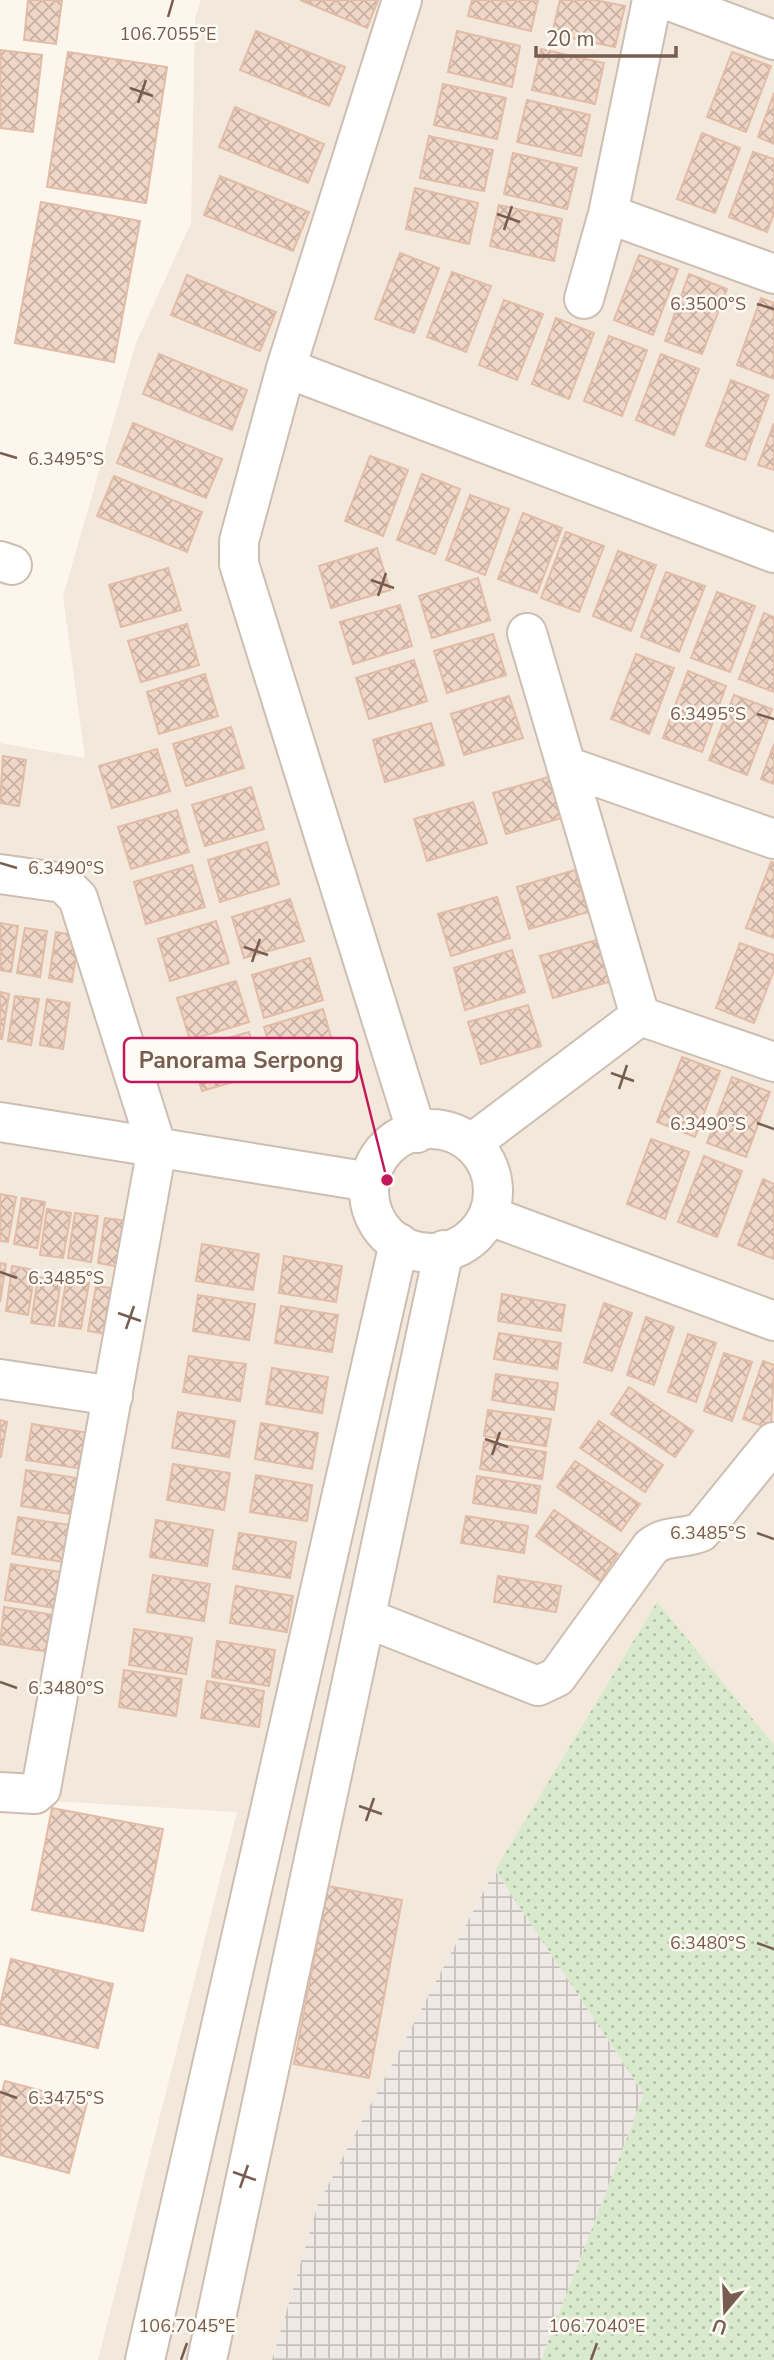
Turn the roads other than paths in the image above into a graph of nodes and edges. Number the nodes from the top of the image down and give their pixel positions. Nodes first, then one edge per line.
1 (401, 0) edge
2 (652, 0) edge
3 (667, 0) edge
4 (774, 40) edge
5 (608, 214) junction
6 (774, 274) edge
7 (584, 299) dead end
8 (286, 368) junction
9 (774, 553) edge
10 (527, 633) dead end
11 (566, 766) junction
12 (774, 839) edge
13 (0, 874) edge
14 (640, 1016) junction
15 (774, 1062) edge
16 (0, 1122) edge
17 (417, 1133) junction
18 (472, 1143) junction
19 (157, 1148) junction
20 (370, 1182) junction
21 (490, 1216) junction
22 (399, 1243) junction
23 (444, 1250) junction
24 (774, 1321) edge
25 (0, 1379) edge
26 (113, 1396) junction
27 (774, 1442) edge
28 (366, 1618) junction
29 (0, 1792) edge
30 (252, 1890) junction
31 (305, 1898) junction
32 (145, 2360) edge
33 (206, 2360) edge

1 - 8 street
2 - 5 street
3 - 4 street
5 - 6 street
5 - 7 street
8 - 9 street
8 - 17 street
10 - 11 street
11 - 12 street
11 - 14 street
13 - 19 street
14 - 15 street
14 - 18 street
16 - 19 street
17 - 18 street
17 - 20 street
18 - 21 street
19 - 20 street
19 - 26 street
20 - 22 street
21 - 23 street
21 - 24 street
22 - 23 street
22 - 30 street
23 - 28 street
25 - 26 street
26 - 29 street
27 - 28 street
28 - 31 street
30 - 31 street
30 - 32 street
31 - 33 street

